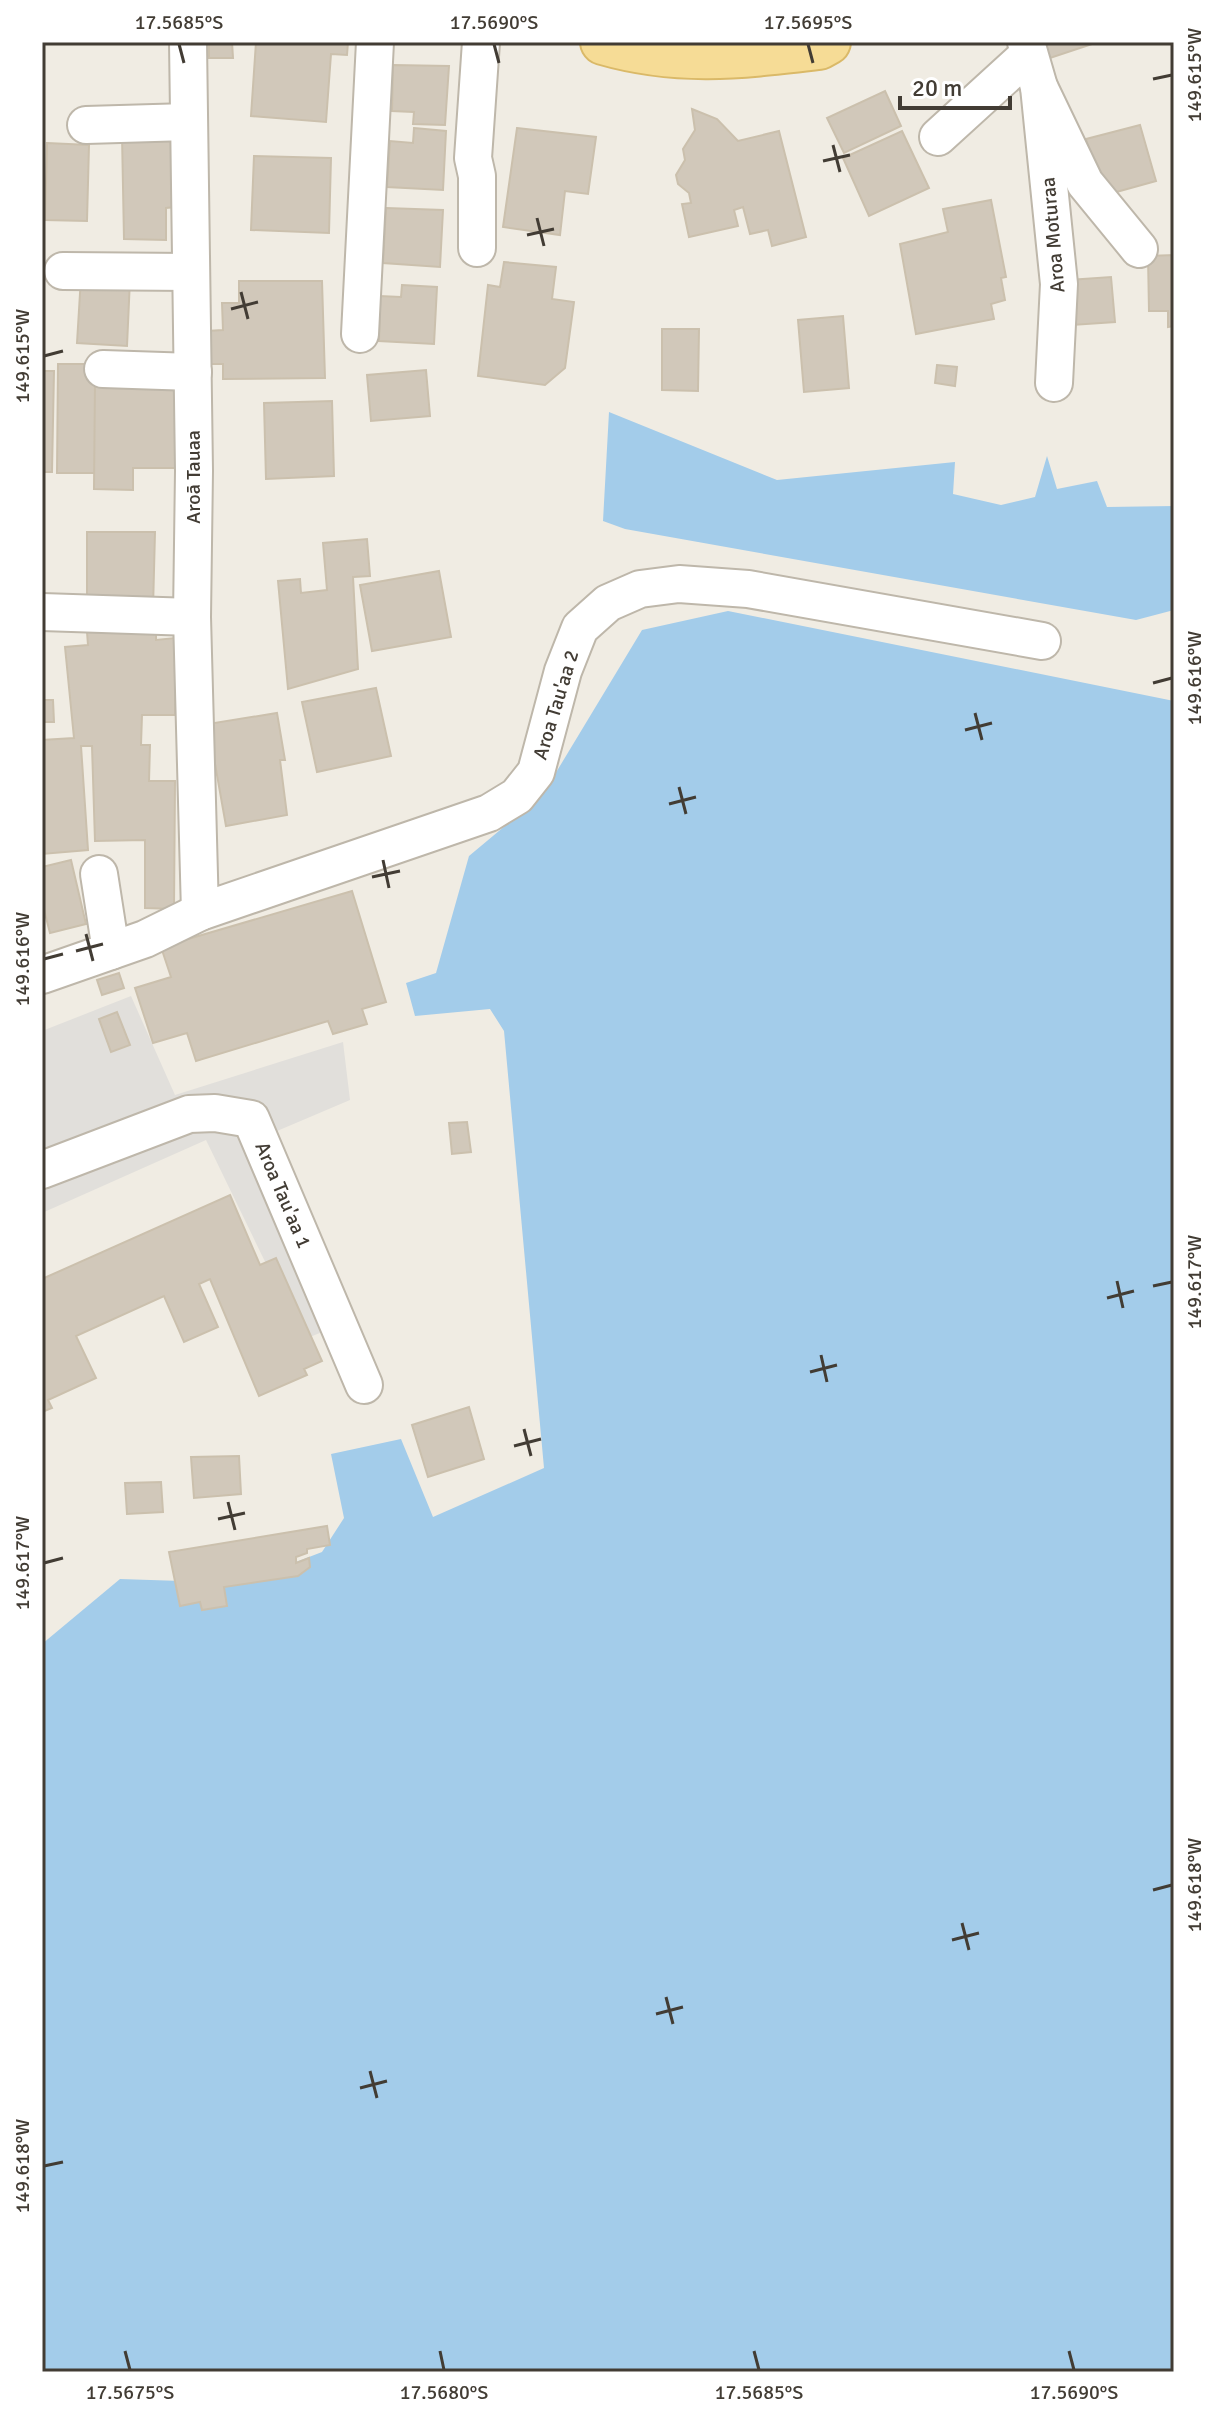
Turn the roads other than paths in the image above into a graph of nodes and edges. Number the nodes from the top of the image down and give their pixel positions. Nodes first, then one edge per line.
1 (188, 42) edge
2 (375, 42) edge
3 (481, 42) edge
4 (603, 42) edge
5 (828, 42) edge
6 (1031, 61) edge
7 (188, 122) junction
8 (86, 125) dead end
9 (938, 137) dead end
10 (477, 248) dead end
11 (1139, 249) dead end
12 (63, 271) dead end
13 (191, 272) junction
14 (360, 334) dead end
15 (103, 369) dead end
16 (193, 372) junction
17 (1054, 383) dead end
18 (42, 612) edge
19 (192, 617) junction
20 (1042, 641) dead end
21 (99, 874) dead end
22 (200, 912) junction
23 (111, 951) junction
24 (42, 975) edge
25 (42, 1170) edge
26 (364, 1385) dead end

1 - 7 street, Aroā Tauaa
2 - 14 street
3 - 10 street
4 - 5 main road
6 - 9 street
6 - 11 street, Aroa Moturaa
6 - 17 street, Aroa Moturaa
7 - 8 street
7 - 13 street, Aroā Tauaa
12 - 13 street
13 - 16 street, Aroā Tauaa
15 - 16 street
16 - 19 street, Aroā Tauaa
18 - 19 street
19 - 22 street, Aroā Tauaa
20 - 22 street, Aroa Tau'aa 2
21 - 23 street
22 - 23 street, Aroa Tau'aa 2
23 - 24 street, Aroa Tau'aa 2
25 - 26 street, Aroa Tau'aa 1

